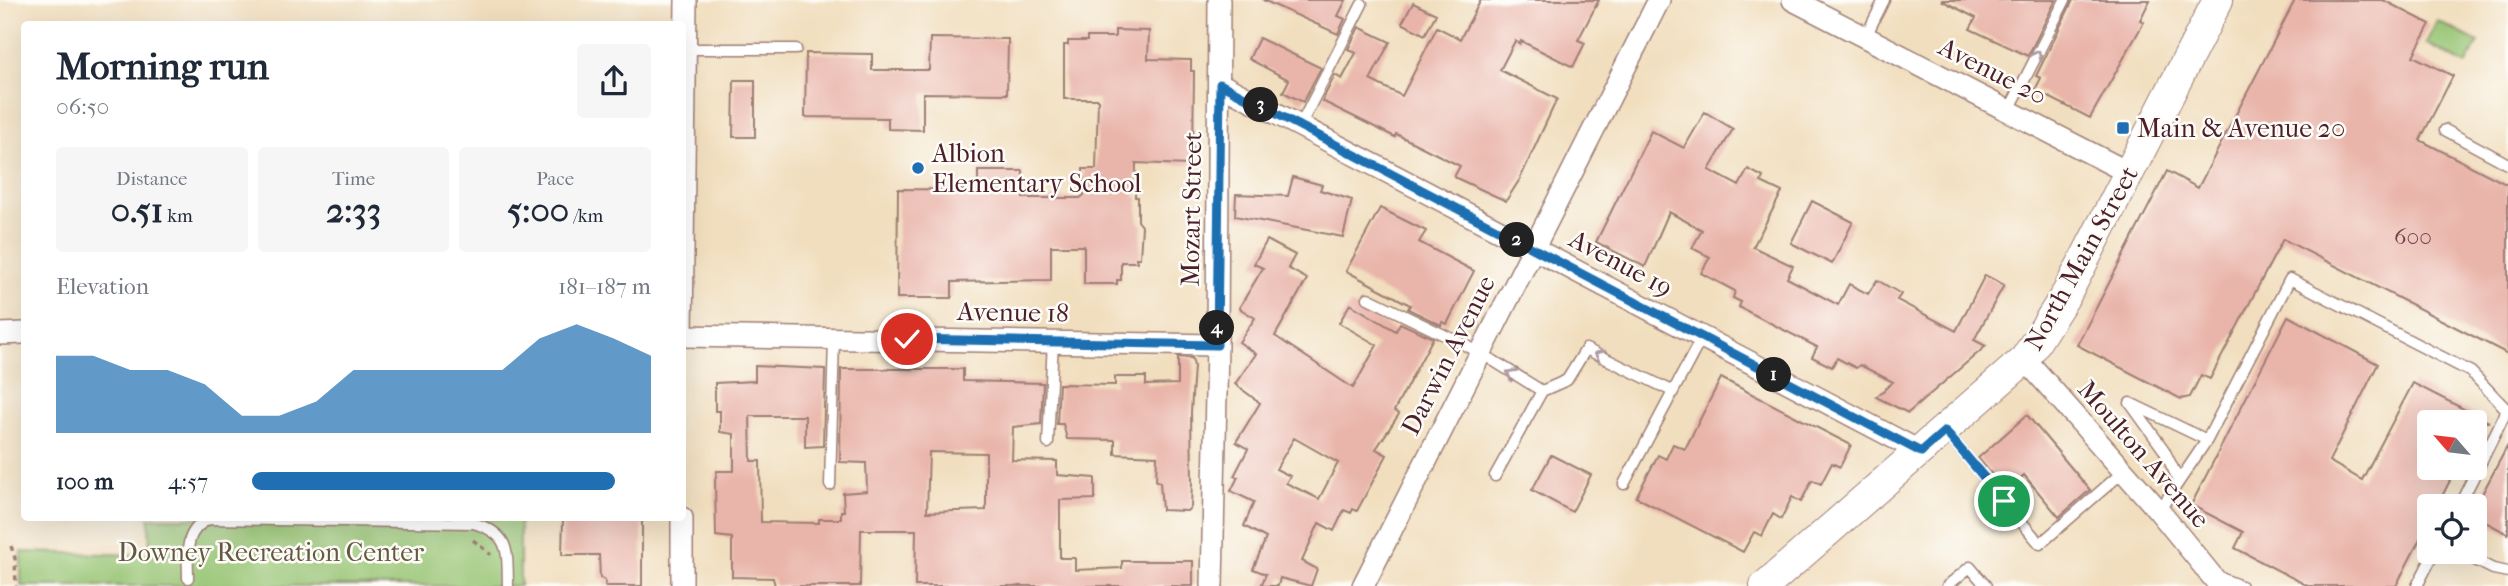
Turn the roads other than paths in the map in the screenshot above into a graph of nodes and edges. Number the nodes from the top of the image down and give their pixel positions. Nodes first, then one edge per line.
1 (686, 0) edge
2 (1219, 0) edge
3 (1659, 0) edge
4 (1793, 0) edge
5 (1884, 0) edge
6 (2065, 0) edge
7 (2218, 0) edge
8 (1362, 4) dead end
9 (1866, 36) junction
10 (686, 49) joint
11 (796, 49) dead end
12 (1220, 84) junction
13 (2008, 110) junction
14 (1300, 126) junction
15 (2445, 130) dead end
16 (2508, 164) edge
17 (2129, 173) junction
18 (1534, 248) junction
19 (1368, 299) dead end
20 (21, 333) edge
21 (0, 334) edge
22 (686, 335) edge
23 (1702, 337) junction
24 (834, 338) junction
25 (1053, 341) junction
26 (1217, 345) junction
27 (1481, 354) junction
28 (2025, 359) junction
29 (1542, 391) junction
30 (1672, 391) junction
31 (2508, 410) edge
32 (1945, 431) junction
33 (2207, 440) junction
34 (1048, 443) dead end
35 (1921, 452) junction
36 (2124, 471) junction
37 (1495, 477) dead end
38 (2179, 481) junction
39 (1625, 484) dead end
40 (830, 485) dead end
41 (2465, 494) edge
42 (2159, 511) junction
43 (206, 521) edge
44 (340, 521) edge
45 (682, 521) edge
46 (2428, 564) edge
47 (2483, 564) edge
48 (2508, 572) edge
49 (188, 579) dead end
50 (2215, 580) edge
51 (508, 586) edge
52 (682, 586) edge
53 (1212, 586) edge
54 (1363, 586) edge
55 (1765, 586) edge
56 (1947, 586) edge
57 (1986, 586) edge
58 (2241, 586) edge
59 (2417, 586) edge

1 - 10 street
2 - 12 street, Mozart Street
3 - 18 street, Darwin Avenue
4 - 9 street, Avenue 20
5 - 9 lane
13 -> 6 lane
7 - 17 main road, North Main Street
8 - 14 lane
9 - 13 street, Avenue 20
10 - 11 lane
12 - 14 street, Avenue 19
12 - 26 street, Mozart Street
13 - 17 street, Avenue 20
14 - 18 street, Avenue 19
15 - 16 lane
17 - 28 main road, North Main Street
18 - 23 street, Avenue 19
18 - 27 street, Darwin Avenue
19 - 27 lane
20 - 21 street
22 - 24 street, Avenue 18
23 - 30 lane
23 - 35 street, Avenue 19
24 - 25 street, Avenue 18
24 - 40 lane
25 - 26 street, Avenue 18
25 - 34 lane
26 - 53 street, Mozart Street
29 -> 27 lane
27 - 54 street, Darwin Avenue
28 - 32 main road, North Main Street
28 - 36 street, Moulton Avenue
30 -> 29 lane
29 - 37 lane
30 - 39 lane
31 - 33 lane
31 - 41 lane
32 - 35 main road, North Main Street
32 - 36 lane
33 - 38 lane
33 - 38 lane
35 - 55 main road, North Main Street
36 - 42 street, Moulton Avenue
38 - 42 lane
42 - 50 street, Moulton Avenue
43 - 49 lane
44 - 51 lane
45 - 52 street
46 - 59 lane
47 - 48 lane
50 - 58 lane
56 - 57 lane

